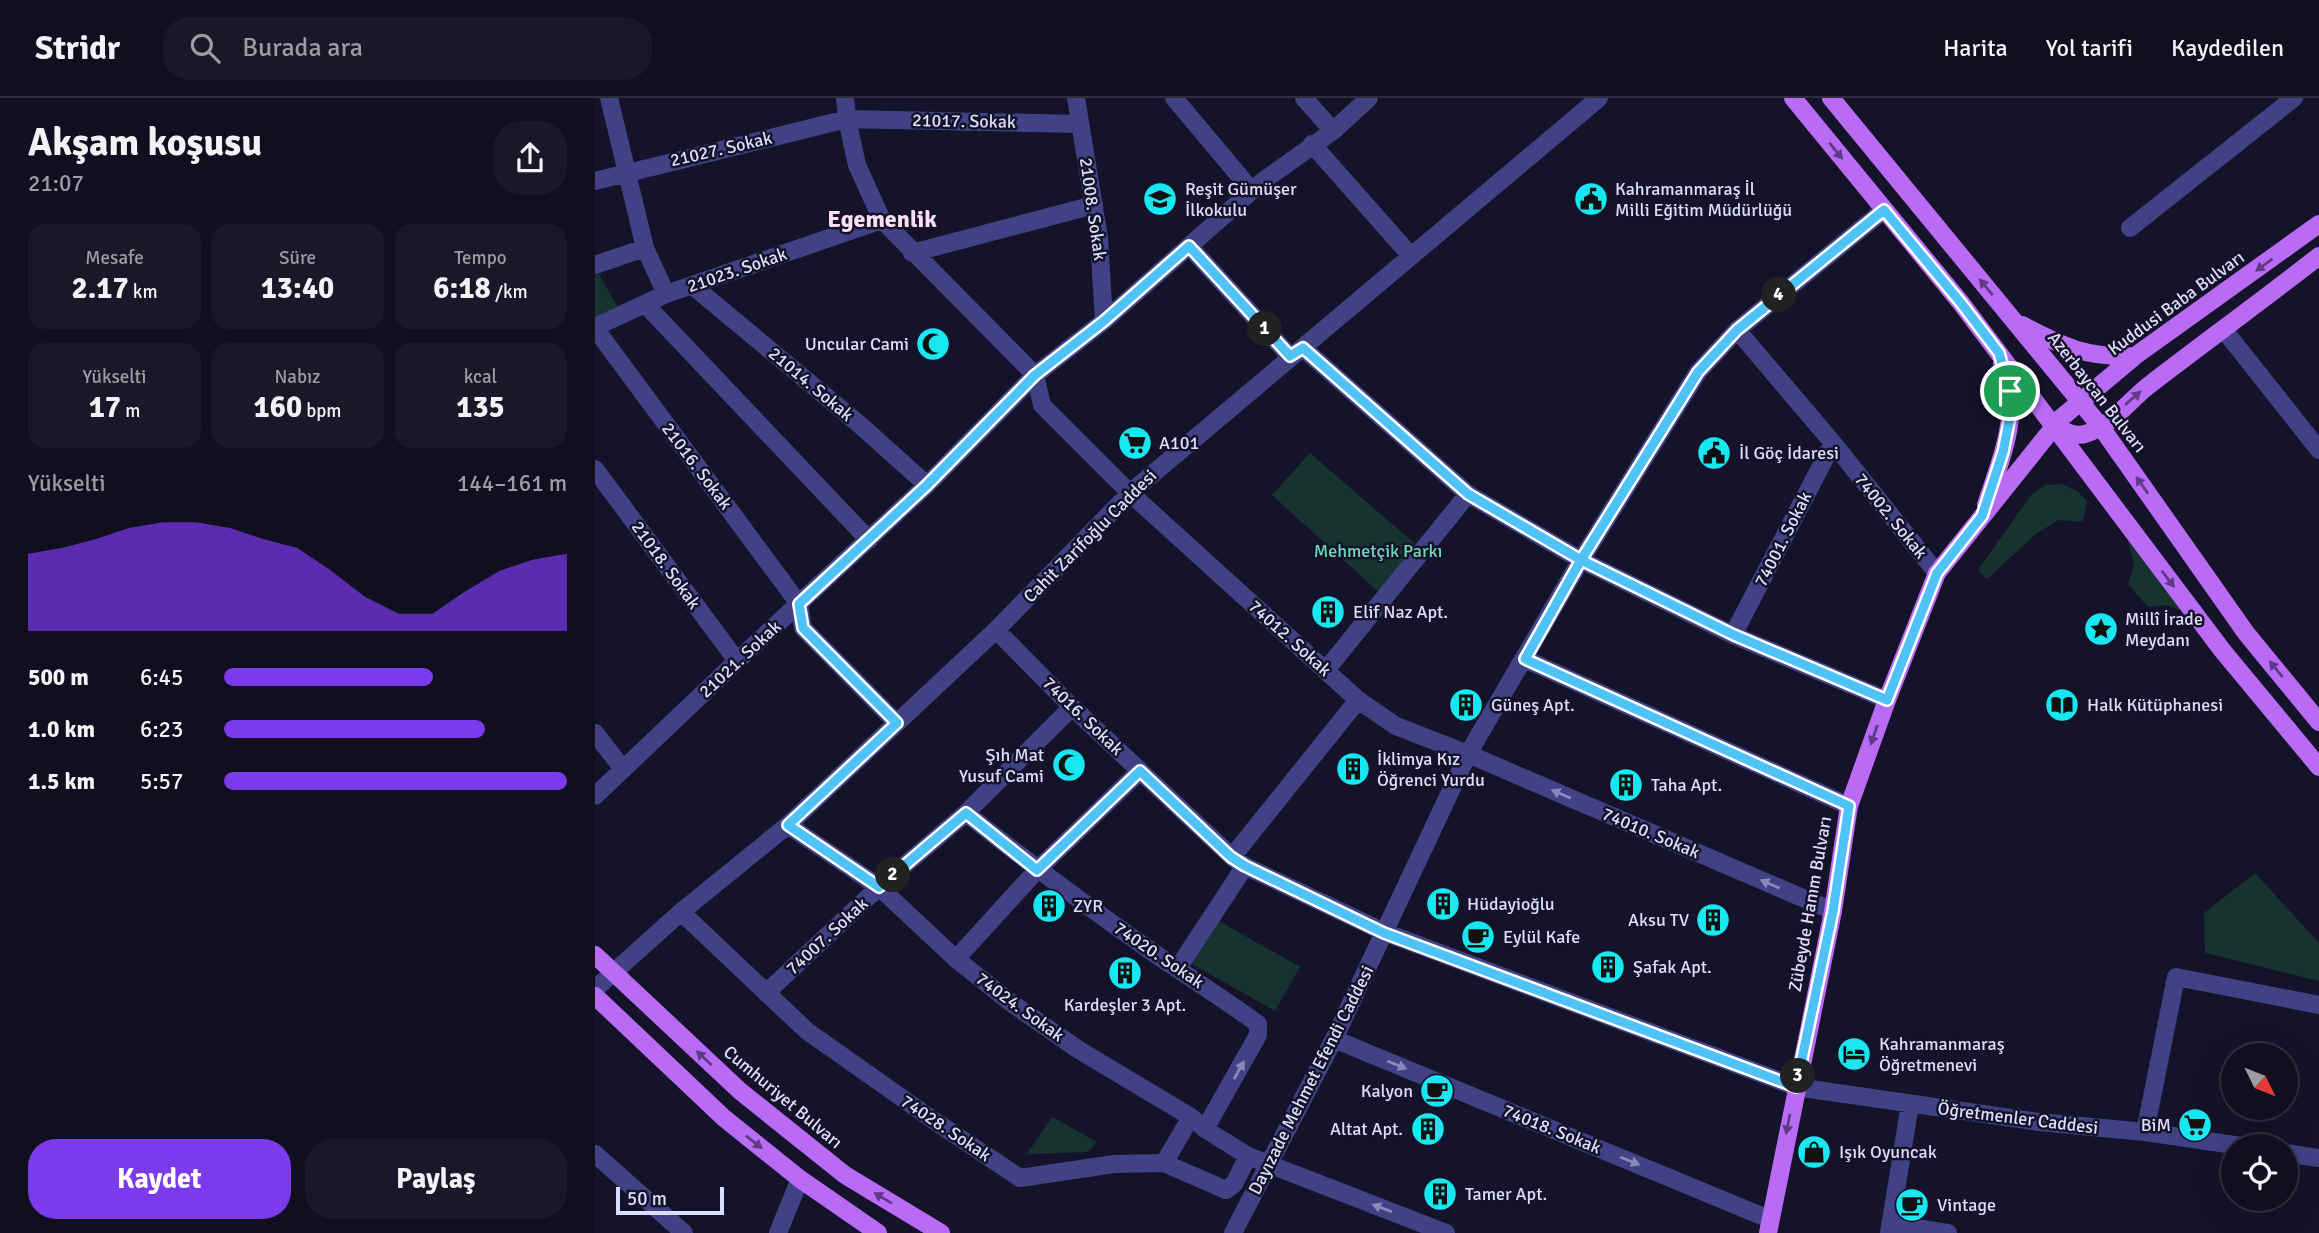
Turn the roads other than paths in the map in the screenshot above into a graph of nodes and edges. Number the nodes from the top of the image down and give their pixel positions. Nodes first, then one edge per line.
1 (609, 98) edge
2 (845, 98) edge
3 (1076, 98) edge
4 (1174, 98) edge
5 (1304, 98) edge
6 (1369, 98) edge
7 (1599, 98) edge
8 (1793, 98) edge
9 (1831, 98) edge
10 (2294, 98) edge
11 (847, 119) junction
12 (1080, 124) junction
13 (1333, 131) junction
14 (1312, 145) junction
15 (626, 172) junction
16 (595, 181) edge
17 (1252, 191) junction
18 (1094, 205) junction
19 (1884, 210) junction
20 (882, 220) junction
21 (2319, 224) edge
22 (2130, 228) dead end
23 (1189, 246) junction
24 (645, 248) junction
25 (912, 253) junction
26 (1411, 256) junction
27 (2319, 256) edge
28 (595, 265) edge
29 (693, 286) junction
30 (666, 294) junction
31 (646, 305) junction
32 (2013, 319) junction
33 (1104, 321) junction
34 (595, 327) edge
35 (1737, 330) junction
36 (2224, 330) junction
37 (1296, 352) junction
38 (1999, 353) junction
39 (2135, 356) junction
40 (1035, 375) junction
41 (2081, 402) junction
42 (2055, 426) junction
43 (2101, 426) junction
44 (1833, 443) junction
45 (2319, 450) edge
46 (595, 468) edge
47 (927, 485) junction
48 (1130, 493) junction
49 (1468, 494) junction
50 (1982, 516) junction
51 (869, 540) junction
52 (1581, 560) junction
53 (1937, 573) junction
54 (799, 604) junction
55 (996, 630) junction
56 (1734, 635) junction
57 (1525, 659) junction
58 (737, 661) junction
59 (1326, 670) junction
60 (1358, 700) junction
61 (1887, 700) junction
62 (1072, 707) junction
63 (2319, 722) edge
64 (897, 723) junction
65 (595, 733) edge
66 (1468, 754) junction
67 (2319, 767) edge
68 (623, 769) junction
69 (1140, 771) junction
70 (595, 796) edge
71 (1849, 806) junction
72 (966, 813) junction
73 (788, 825) junction
74 (1238, 861) junction
75 (1037, 870) junction
76 (879, 887) junction
77 (1833, 911) junction
78 (681, 912) junction
79 (1384, 933) junction
80 (595, 955) edge
81 (956, 959) junction
82 (1178, 968) junction
83 (613, 974) junction
84 (595, 989) edge
85 (766, 993) junction
86 (595, 996) edge
87 (2319, 1005) edge
88 (1334, 1039) junction
89 (1796, 1087) junction
90 (1910, 1104) junction
91 (1191, 1117) junction
92 (1205, 1129) junction
93 (2145, 1132) junction
94 (2221, 1143) edge
95 (595, 1154) edge
96 (2298, 1155) edge
97 (1248, 1156) junction
98 (2319, 1158) edge
99 (1164, 1164) junction
100 (1270, 1165) junction
101 (800, 1179) junction
102 (1769, 1226) edge
103 (1889, 1229) edge
104 (684, 1233) edge
105 (778, 1233) edge
106 (878, 1233) edge
107 (941, 1233) edge
108 (1233, 1233) edge
109 (1446, 1233) edge
110 (1948, 1233) edge

1 - 15 street
2 - 11 street
3 - 12 street, 21008. Sokak
4 - 17 street
5 - 13 street
6 - 13 street, 21021. Sokak
7 - 26 street, Cahit Zarifoğlu Caddesi
8 -> 19 main road
32 -> 9 main road, Azerbaycan Bulvarı
10 - 22 street
11 - 12 street, 21017. Sokak
11 - 15 street, 21027. Sokak
11 - 20 street
12 - 18 street, 21008. Sokak
13 - 14 street, 21021. Sokak
14 - 17 street, 21021. Sokak
14 - 26 street
15 - 16 street, 21027. Sokak
15 - 24 street
17 - 23 street, 21021. Sokak
18 - 25 street
18 - 33 street, 21008. Sokak
19 - 35 street, Dayızade Mehmet Efendi Caddesi
19 - 38 main road
20 - 25 street
20 - 29 street, 21023. Sokak
21 -> 39 main road, Kuddusi Baba Bulvarı
23 - 33 street, 21021. Sokak
23 - 37 street
24 - 28 street
24 - 30 street
25 - 40 street
26 - 37 street, Cahit Zarifoğlu Caddesi
27 - 36 main road
29 - 30 street, 21023. Sokak
29 - 47 street, 21014. Sokak
30 - 31 street, 21023. Sokak
31 - 34 street, 21023. Sokak
31 - 51 street
32 - 39 main road
32 - 41 main road, Azerbaycan Bulvarı
33 - 40 street, 21021. Sokak
34 - 54 street, 21016. Sokak
35 - 44 street, 74002. Sokak
35 - 52 street, Dayızade Mehmet Efendi Caddesi
43 -> 36 main road
36 - 45 street
37 - 48 street, Cahit Zarifoğlu Caddesi
37 - 49 street
38 - 42 main road
38 - 50 main road
39 - 41 main road, Kuddusi Baba Bulvarı
40 - 47 street, 21021. Sokak
40 - 48 street, 74012. Sokak
41 - 42 main road, Kuddusi Baba Bulvarı
41 - 43 main road, Azerbaycan Bulvarı
42 - 43 main road
42 - 50 main road, Zübeyde Hanım Bulvarı
42 -> 67 main road
63 -> 43 main road, Azerbaycan Bulvarı
44 - 53 street, 74002. Sokak
44 - 56 street, 74001. Sokak
46 - 58 street, 21018. Sokak
47 - 51 street, 21021. Sokak
48 - 55 street, Cahit Zarifoğlu Caddesi
48 - 59 street, 74012. Sokak
49 - 52 street
49 - 59 street
50 - 53 main road, Zübeyde Hanım Bulvarı
51 - 54 street, 21021. Sokak
52 - 56 street
52 - 57 street, Dayızade Mehmet Efendi Caddesi
53 - 61 main road, Zübeyde Hanım Bulvarı
54 - 58 street, 21021. Sokak
54 - 64 street, 21016. Sokak
55 - 62 street, 74016. Sokak
55 - 64 street, Cahit Zarifoğlu Caddesi
56 - 61 street
57 - 66 street, Dayızade Mehmet Efendi Caddesi
57 - 71 street
58 - 68 street, 21021. Sokak
59 - 60 street, 74012. Sokak
60 - 66 street, 74012. Sokak
60 - 74 street
61 -> 71 main road, Zübeyde Hanım Bulvarı
62 - 69 street, 74016. Sokak
62 - 72 street, 74007. Sokak
64 - 73 street, Cahit Zarifoğlu Caddesi
65 - 68 street
77 -> 66 street, 74010. Sokak
66 - 79 street, Dayızade Mehmet Efendi Caddesi
68 - 70 street, 21021. Sokak
69 - 74 street, 74016. Sokak
69 - 75 street
71 - 77 main road, Zübeyde Hanım Bulvarı
72 - 75 street, 74020. Sokak
72 - 76 street, 74007. Sokak
73 - 76 street, 74024. Sokak
73 - 78 street, Cahit Zarifoğlu Caddesi
74 - 79 street, 74016. Sokak
74 - 82 street
75 - 81 street
75 - 82 street, 74020. Sokak
76 - 81 street, 74024. Sokak
76 - 85 street, 74007. Sokak
77 - 89 main road, Zübeyde Hanım Bulvarı
78 - 83 street, Cahit Zarifoğlu Caddesi
78 - 85 street, 74028. Sokak
79 - 88 street, Dayızade Mehmet Efendi Caddesi
79 - 89 street, 74016. Sokak
80 - 83 main road, Cumhuriyet Bulvarı
81 - 91 street, 74024. Sokak
92 -> 82 street, 74020. Sokak
83 - 84 street, Cahit Zarifoğlu Caddesi
107 -> 83 main road, Cumhuriyet Bulvarı
85 - 99 street, 74028. Sokak
86 -> 101 main road
87 - 93 street
88 - 100 street, Dayızade Mehmet Efendi Caddesi
88 -> 102 street, 74018. Sokak
89 - 90 street, Öğretmenler Caddesi
89 -> 102 main road, Zübeyde Hanım Bulvarı
90 - 93 street, Öğretmenler Caddesi
90 - 103 street
91 - 92 street, 74024. Sokak
91 - 99 street
92 - 97 street, 74024. Sokak
93 - 94 street, Öğretmenler Caddesi
95 - 104 street
96 - 98 street
97 - 99 street, 74028. Sokak
97 - 100 street, 74024. Sokak
100 - 108 street, Dayızade Mehmet Efendi Caddesi
109 -> 100 street, 74024. Sokak
101 - 105 street
101 - 106 main road
103 - 110 street

